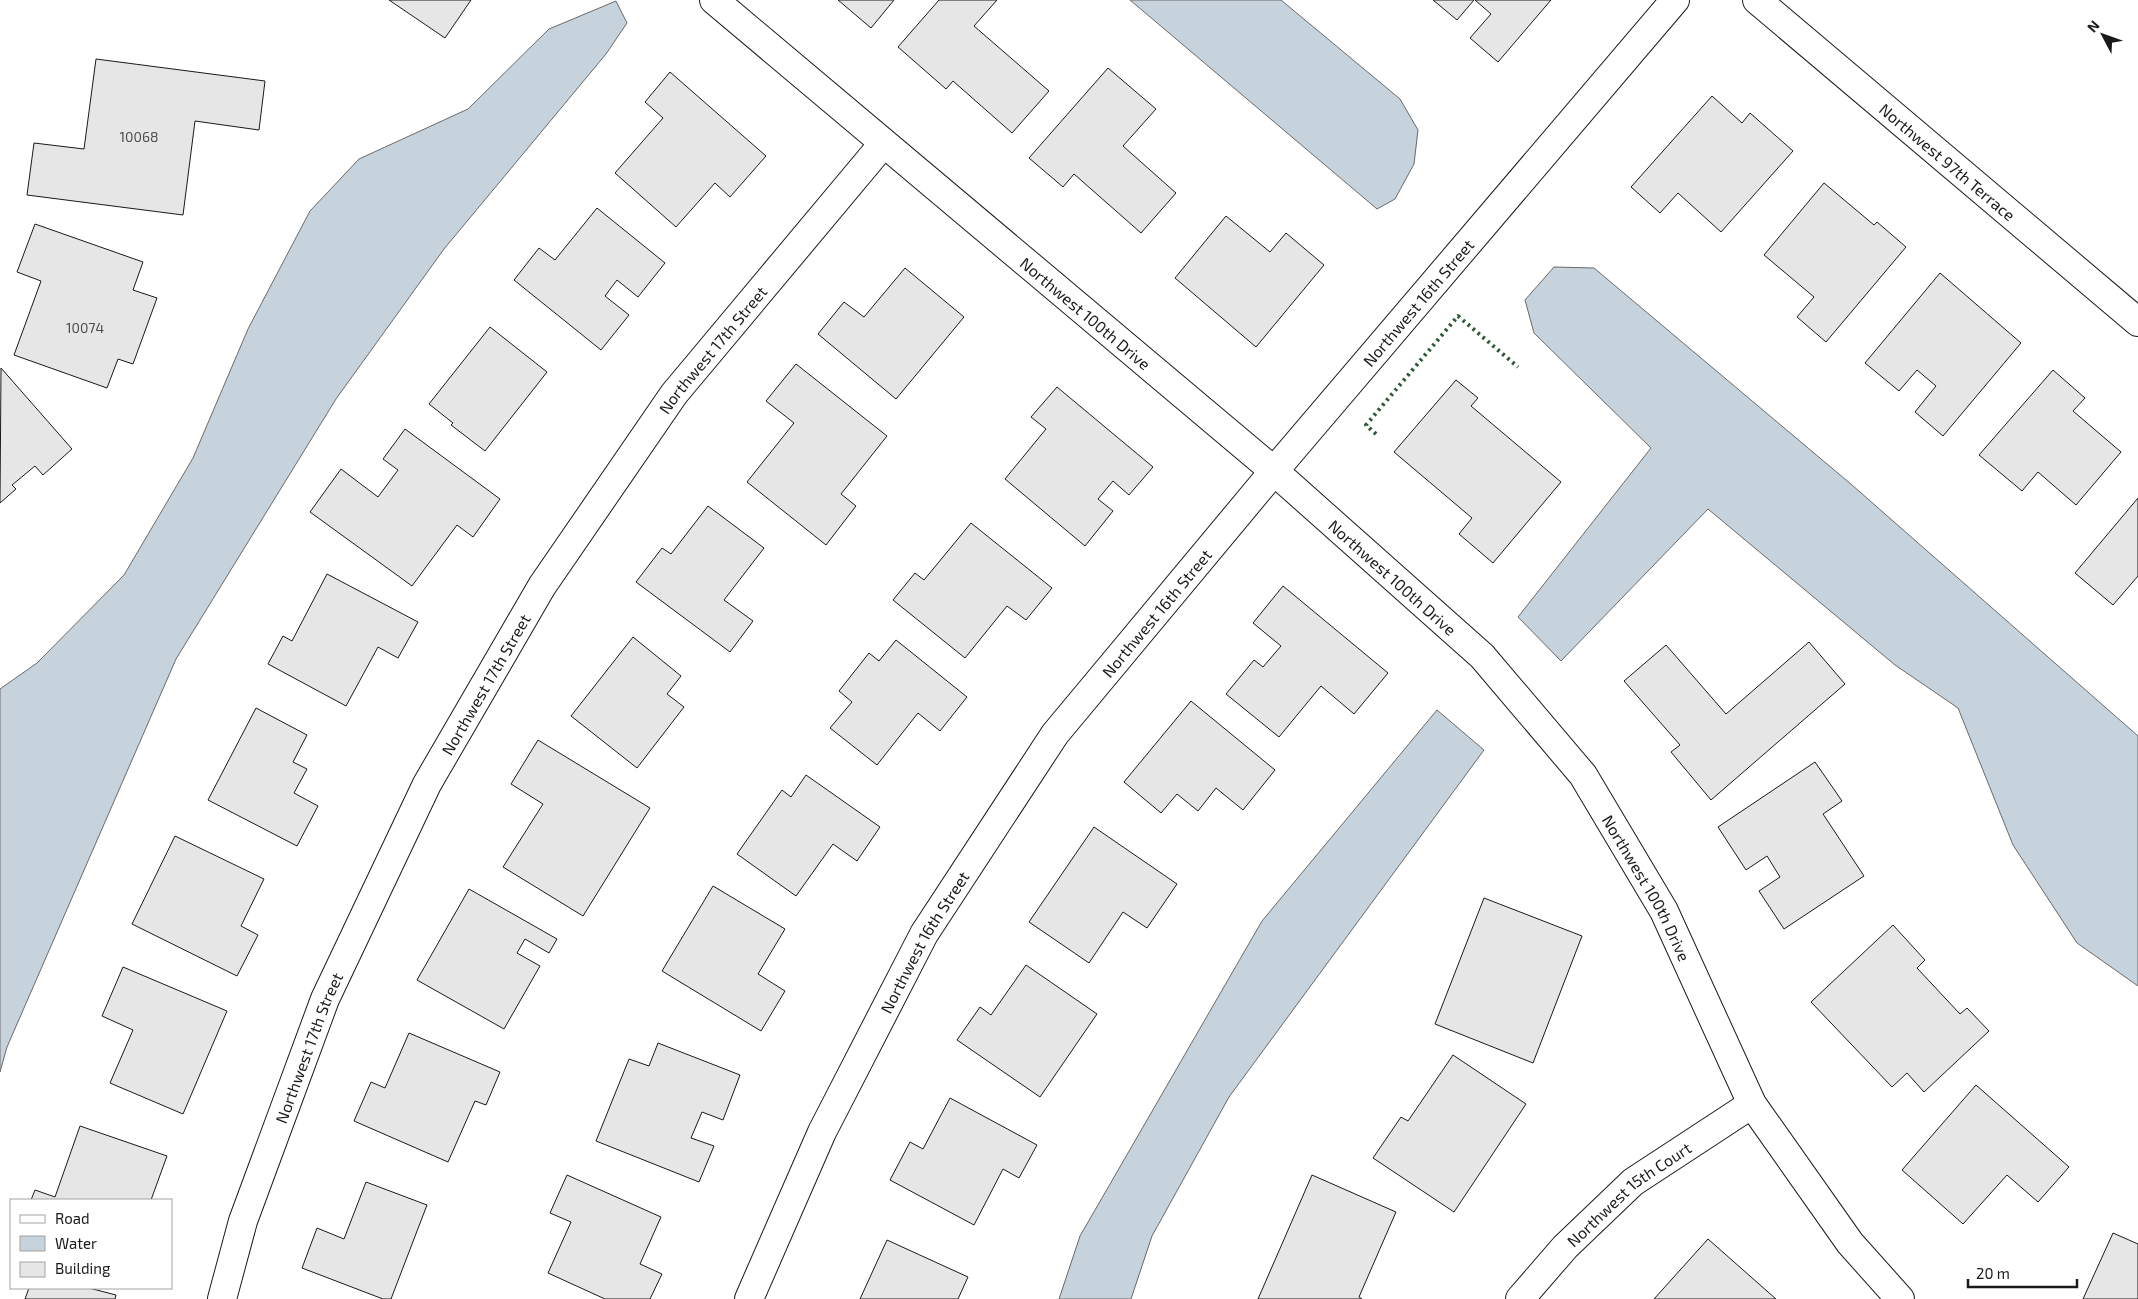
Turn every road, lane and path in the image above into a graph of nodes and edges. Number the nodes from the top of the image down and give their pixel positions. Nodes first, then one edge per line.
1 (714, 0) edge
2 (1675, 0) edge
3 (1758, 0) edge
4 (884, 144) junction
5 (2138, 322) edge
6 (1274, 470) junction
7 (1752, 1104) junction
8 (222, 1299) edge
9 (749, 1299) edge
10 (1520, 1299) edge
11 (1900, 1299) edge

1 - 4 street, Northwest 100th Drive
2 - 6 street, Northwest 16th Street
3 - 5 street, Northwest 97th Terrace
4 - 6 street, Northwest 100th Drive
4 - 8 street, Northwest 17th Street
6 - 7 street, Northwest 100th Drive
6 - 9 street, Northwest 16th Street
7 - 10 street, Northwest 15th Court
7 - 11 street, Northwest 100th Drive

